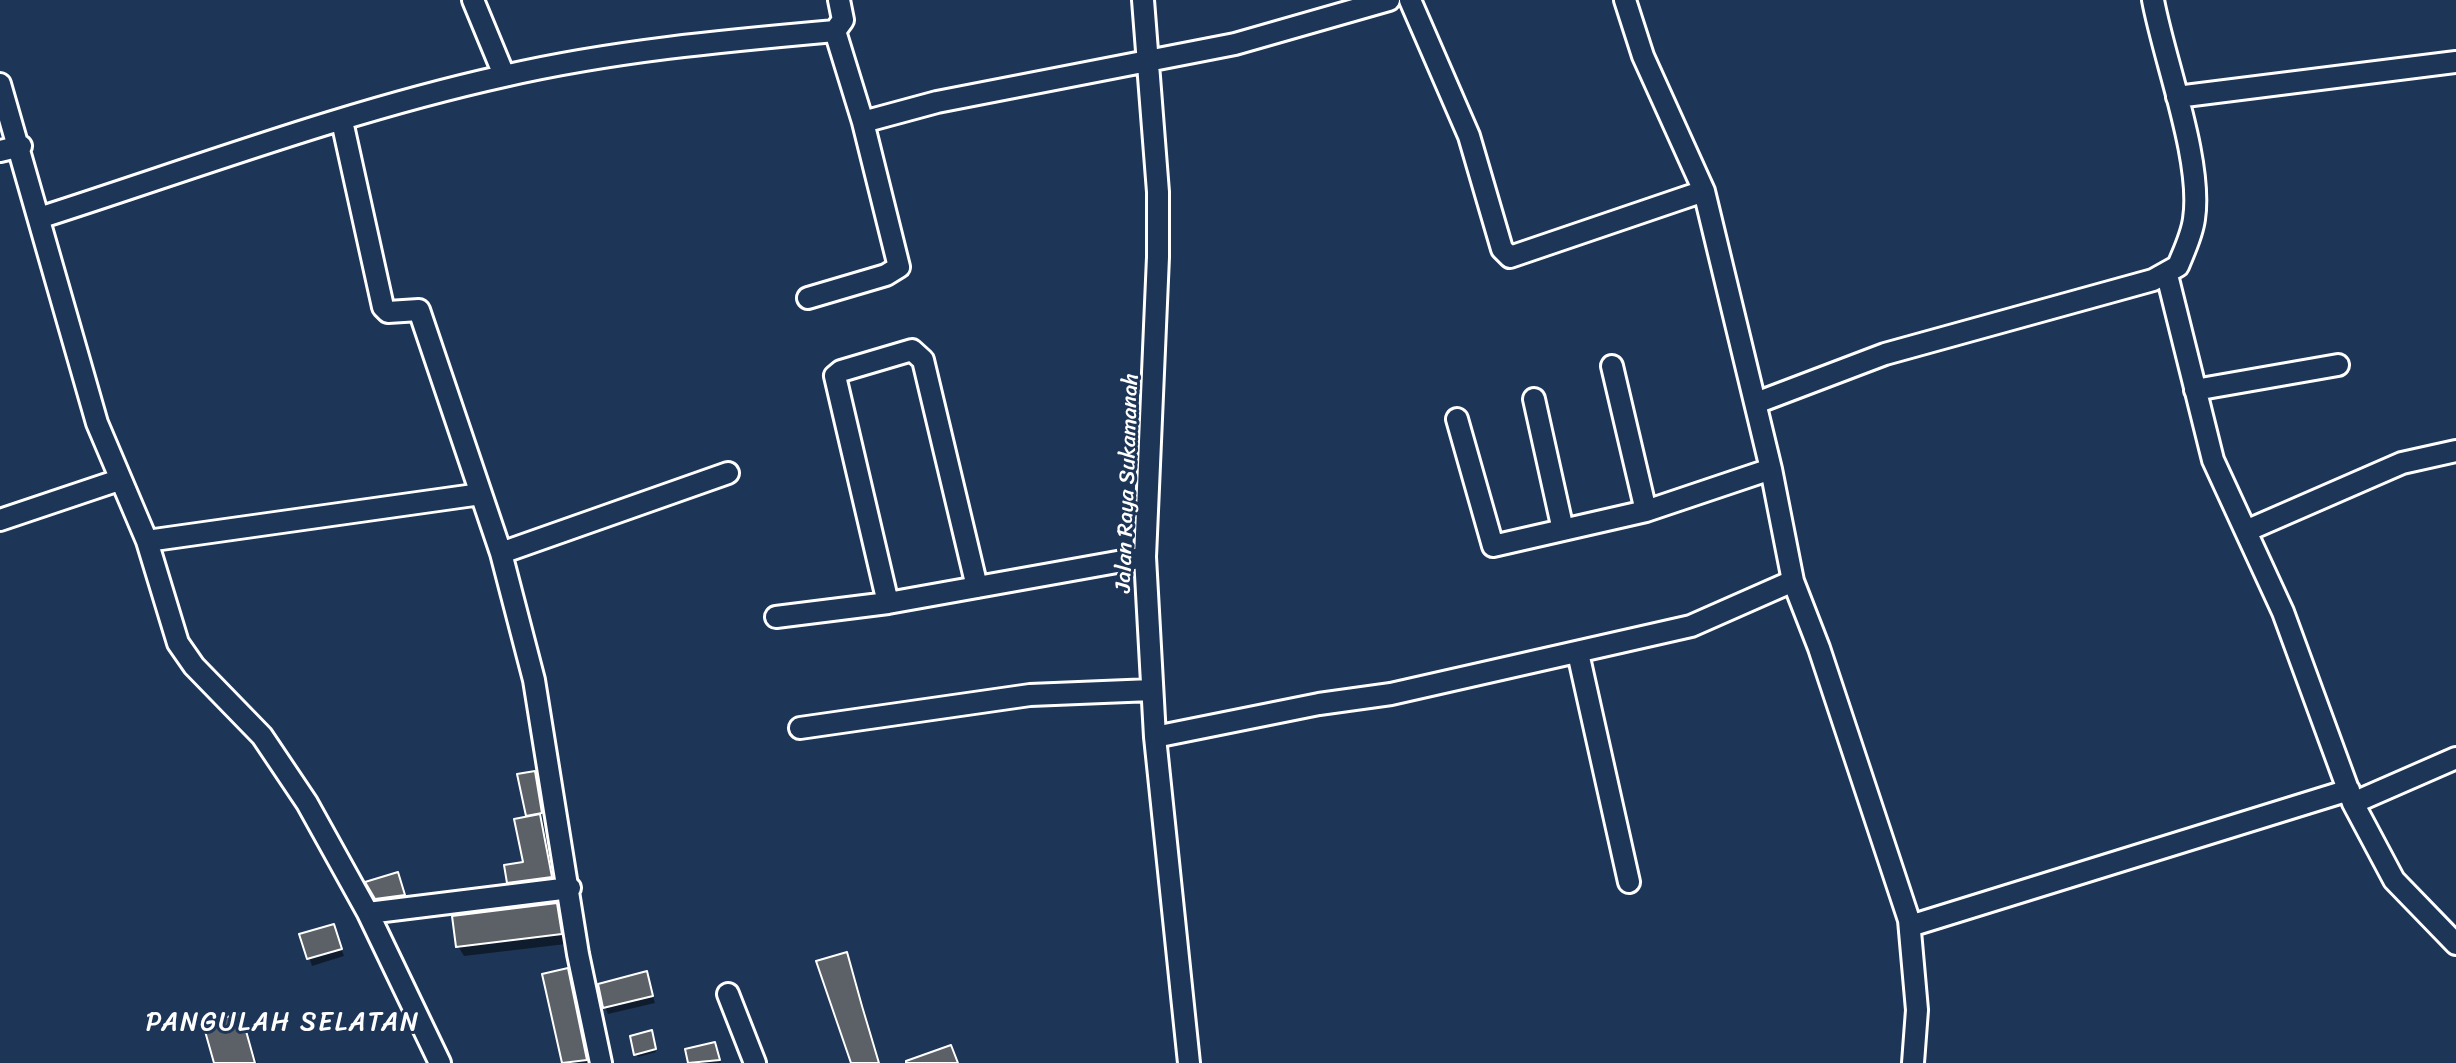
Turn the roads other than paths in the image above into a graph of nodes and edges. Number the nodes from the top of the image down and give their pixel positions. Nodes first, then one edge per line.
1 (473, 0) edge
2 (839, 0) edge
3 (1143, 0) edge
4 (1389, 0) edge
5 (1410, 0) edge
6 (1625, 0) edge
7 (2153, 0) edge
8 (835, 31) junction
9 (2456, 62) edge
10 (1148, 63) junction
11 (504, 75) junction
12 (0, 84) edge
13 (2177, 97) junction
14 (342, 121) junction
15 (863, 122) junction
16 (21, 146) junction
17 (0, 151) edge
18 (1704, 191) junction
19 (39, 218) junction
20 (2167, 275) junction
21 (808, 298) dead end
22 (2338, 365) dead end
23 (1612, 366) dead end
24 (2195, 390) junction
25 (1534, 399) dead end
26 (1756, 403) junction
27 (1457, 419) dead end
28 (2456, 451) edge
29 (1771, 469) junction
30 (728, 473) dead end
31 (119, 480) junction
32 (481, 494) junction
33 (1646, 511) junction
34 (0, 520) edge
35 (1563, 530) junction
36 (2246, 531) junction
37 (147, 541) junction
38 (501, 553) junction
39 (1145, 557) junction
40 (1793, 581) junction
41 (977, 587) junction
42 (888, 603) junction
43 (776, 617) dead end
44 (1578, 653) junction
45 (1152, 690) junction
46 (800, 728) dead end
47 (1155, 737) junction
48 (2456, 758) edge
49 (2351, 797) junction
50 (1629, 882) dead end
51 (570, 888) junction
52 (368, 913) junction
53 (1910, 926) junction
54 (2456, 944) edge
55 (728, 994) dead end
56 (440, 1063) edge
57 (601, 1063) edge
58 (755, 1063) edge
59 (1189, 1063) edge
60 (1913, 1063) edge

1 - 11 street
2 - 8 street
3 - 10 street, Jalan Raya Sukamanah
4 - 10 street
5 - 18 street
6 - 18 street
7 - 13 street
8 - 11 street
8 - 15 street
9 - 13 street
10 - 15 street
10 - 39 street, Jalan Raya Sukamanah
11 - 14 street
12 - 16 street
13 - 20 street
14 - 19 street
14 - 32 street
15 - 21 street
16 - 17 street
16 - 19 street
18 - 26 street
19 - 31 street
20 - 24 street
20 - 26 street
22 - 24 street
23 - 33 street
24 - 36 street
25 - 35 street
26 - 29 street
27 - 35 street
28 - 36 street
29 - 33 street
29 - 40 street
30 - 38 street
31 - 34 street
31 - 37 street
32 - 37 street
32 - 38 street
33 - 35 street
36 - 49 street
37 - 52 street
38 - 51 street
39 - 41 street
39 - 45 street, Jalan Raya Sukamanah
40 - 44 street
40 - 53 street
41 - 42 street
41 - 42 street
42 - 43 street
44 - 47 street
44 - 50 street
45 - 46 street
45 - 47 street, Jalan Raya Sukamanah
47 - 59 street, Jalan Raya Sukamanah
48 - 49 street
49 - 53 street
49 - 54 street
51 - 52 street
51 - 57 street
52 - 56 street
53 - 60 street
55 - 58 street

